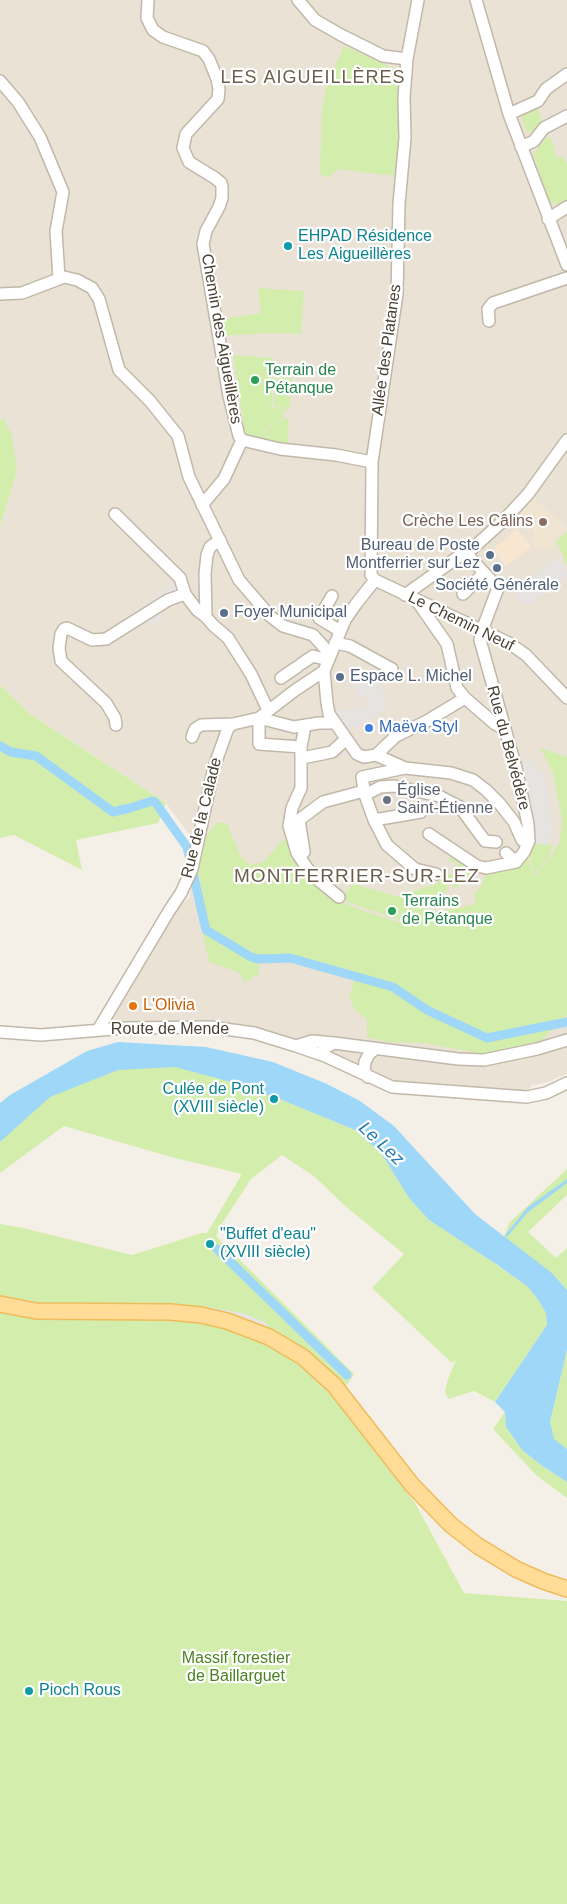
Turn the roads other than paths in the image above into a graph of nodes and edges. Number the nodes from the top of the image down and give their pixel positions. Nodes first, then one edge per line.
1 (148, 0) edge
2 (298, 0) edge
3 (418, 0) edge
4 (476, 0) edge
5 (407, 59) junction
6 (567, 74) edge
7 (0, 81) edge
8 (509, 114) junction
9 (567, 116) edge
10 (521, 147) junction
11 (567, 207) edge
12 (548, 218) junction
13 (567, 264) edge
14 (59, 278) junction
15 (567, 278) edge
16 (0, 294) edge
17 (489, 321) dead end
18 (242, 440) junction
19 (567, 440) edge
20 (372, 462) junction
21 (202, 505) junction
22 (115, 514) dead end
23 (220, 540) junction
24 (465, 552) junction
25 (483, 574) junction
26 (373, 583) junction
27 (185, 594) junction
28 (463, 594) dead end
29 (405, 595) junction
30 (332, 596) dead end
31 (417, 601) junction
32 (206, 616) junction
33 (340, 630) junction
34 (482, 631) junction
35 (335, 643) junction
36 (329, 657) junction
37 (392, 668) dead end
38 (324, 671) junction
39 (281, 678) dead end
40 (465, 698) junction
41 (567, 698) edge
42 (262, 716) junction
43 (334, 723) junction
44 (234, 724) junction
45 (116, 725) dead end
46 (305, 726) junction
47 (504, 729) junction
48 (192, 737) dead end
49 (346, 739) junction
50 (301, 753) junction
51 (376, 755) junction
52 (405, 768) junction
53 (365, 793) junction
54 (421, 812) dead end
55 (374, 820) junction
56 (429, 834) dead end
57 (496, 842) dead end
58 (528, 843) junction
59 (298, 853) junction
60 (506, 853) dead end
61 (516, 862) junction
62 (436, 874) dead end
63 (339, 897) dead end
64 (98, 1030) junction
65 (0, 1032) edge
66 (567, 1040) edge
67 (334, 1043) junction
68 (296, 1046) junction
69 (351, 1046) junction
70 (375, 1049) junction
71 (322, 1055) junction
72 (368, 1077) junction
73 (567, 1083) edge
74 (0, 1304) edge
75 (567, 1589) edge

1 - 18 street, Chemin des Aigueillères
2 - 5 street
3 - 5 street, Allée des Platanes
4 - 8 street
5 - 20 street, Allée des Platanes
6 - 8 street
7 - 14 street
8 - 10 street
9 - 10 street
10 - 12 street
11 - 12 street
12 - 13 street
14 - 16 street
14 - 21 street
15 - 17 street
18 - 20 street, Chemin des Aigueillères
18 - 21 street
19 - 24 street
20 - 26 street, Allée des Platanes
21 - 23 street
22 - 27 street
23 - 32 street
23 - 36 street
24 - 25 street
24 - 29 street
25 - 28 street
25 - 34 street
26 - 29 street, Le Chemin Neuf
26 - 33 street
27 - 32 street
27 - 45 street
29 - 31 street, Le Chemin Neuf
30 - 33 street
31 - 34 street, Le Chemin Neuf
31 - 40 street
32 - 42 street
33 - 35 street
34 - 41 street, Le Chemin Neuf
34 - 47 street, Rue du Belvédère
35 - 36 street
35 - 37 street
36 - 38 street
36 - 39 street
38 - 42 street
38 - 43 street
40 - 47 street
40 - 51 street
42 - 44 street
42 - 46 street
42 - 50 street
43 - 46 street
43 - 49 street
44 - 48 street
44 - 64 street, Rue de la Calade
46 - 50 street
47 - 58 street, Rue du Belvédère
49 - 50 street
49 - 51 street
50 - 59 street
51 - 52 street
52 - 53 street
52 - 58 street
53 - 55 street
53 - 57 street
53 - 59 street
54 - 55 street
55 - 62 street
56 - 61 street
58 - 61 street
59 - 63 street
60 - 61 street
64 - 65 street, Route de Mende
64 - 68 street, Route de Mende
66 - 70 street
67 - 68 street
67 - 69 street
67 - 71 street
68 - 71 street, Route de Mende
69 - 70 street
69 - 71 street
70 - 72 street
71 - 72 street, Route de Mende
72 - 73 street, Route de Mende
74 - 75 main road

